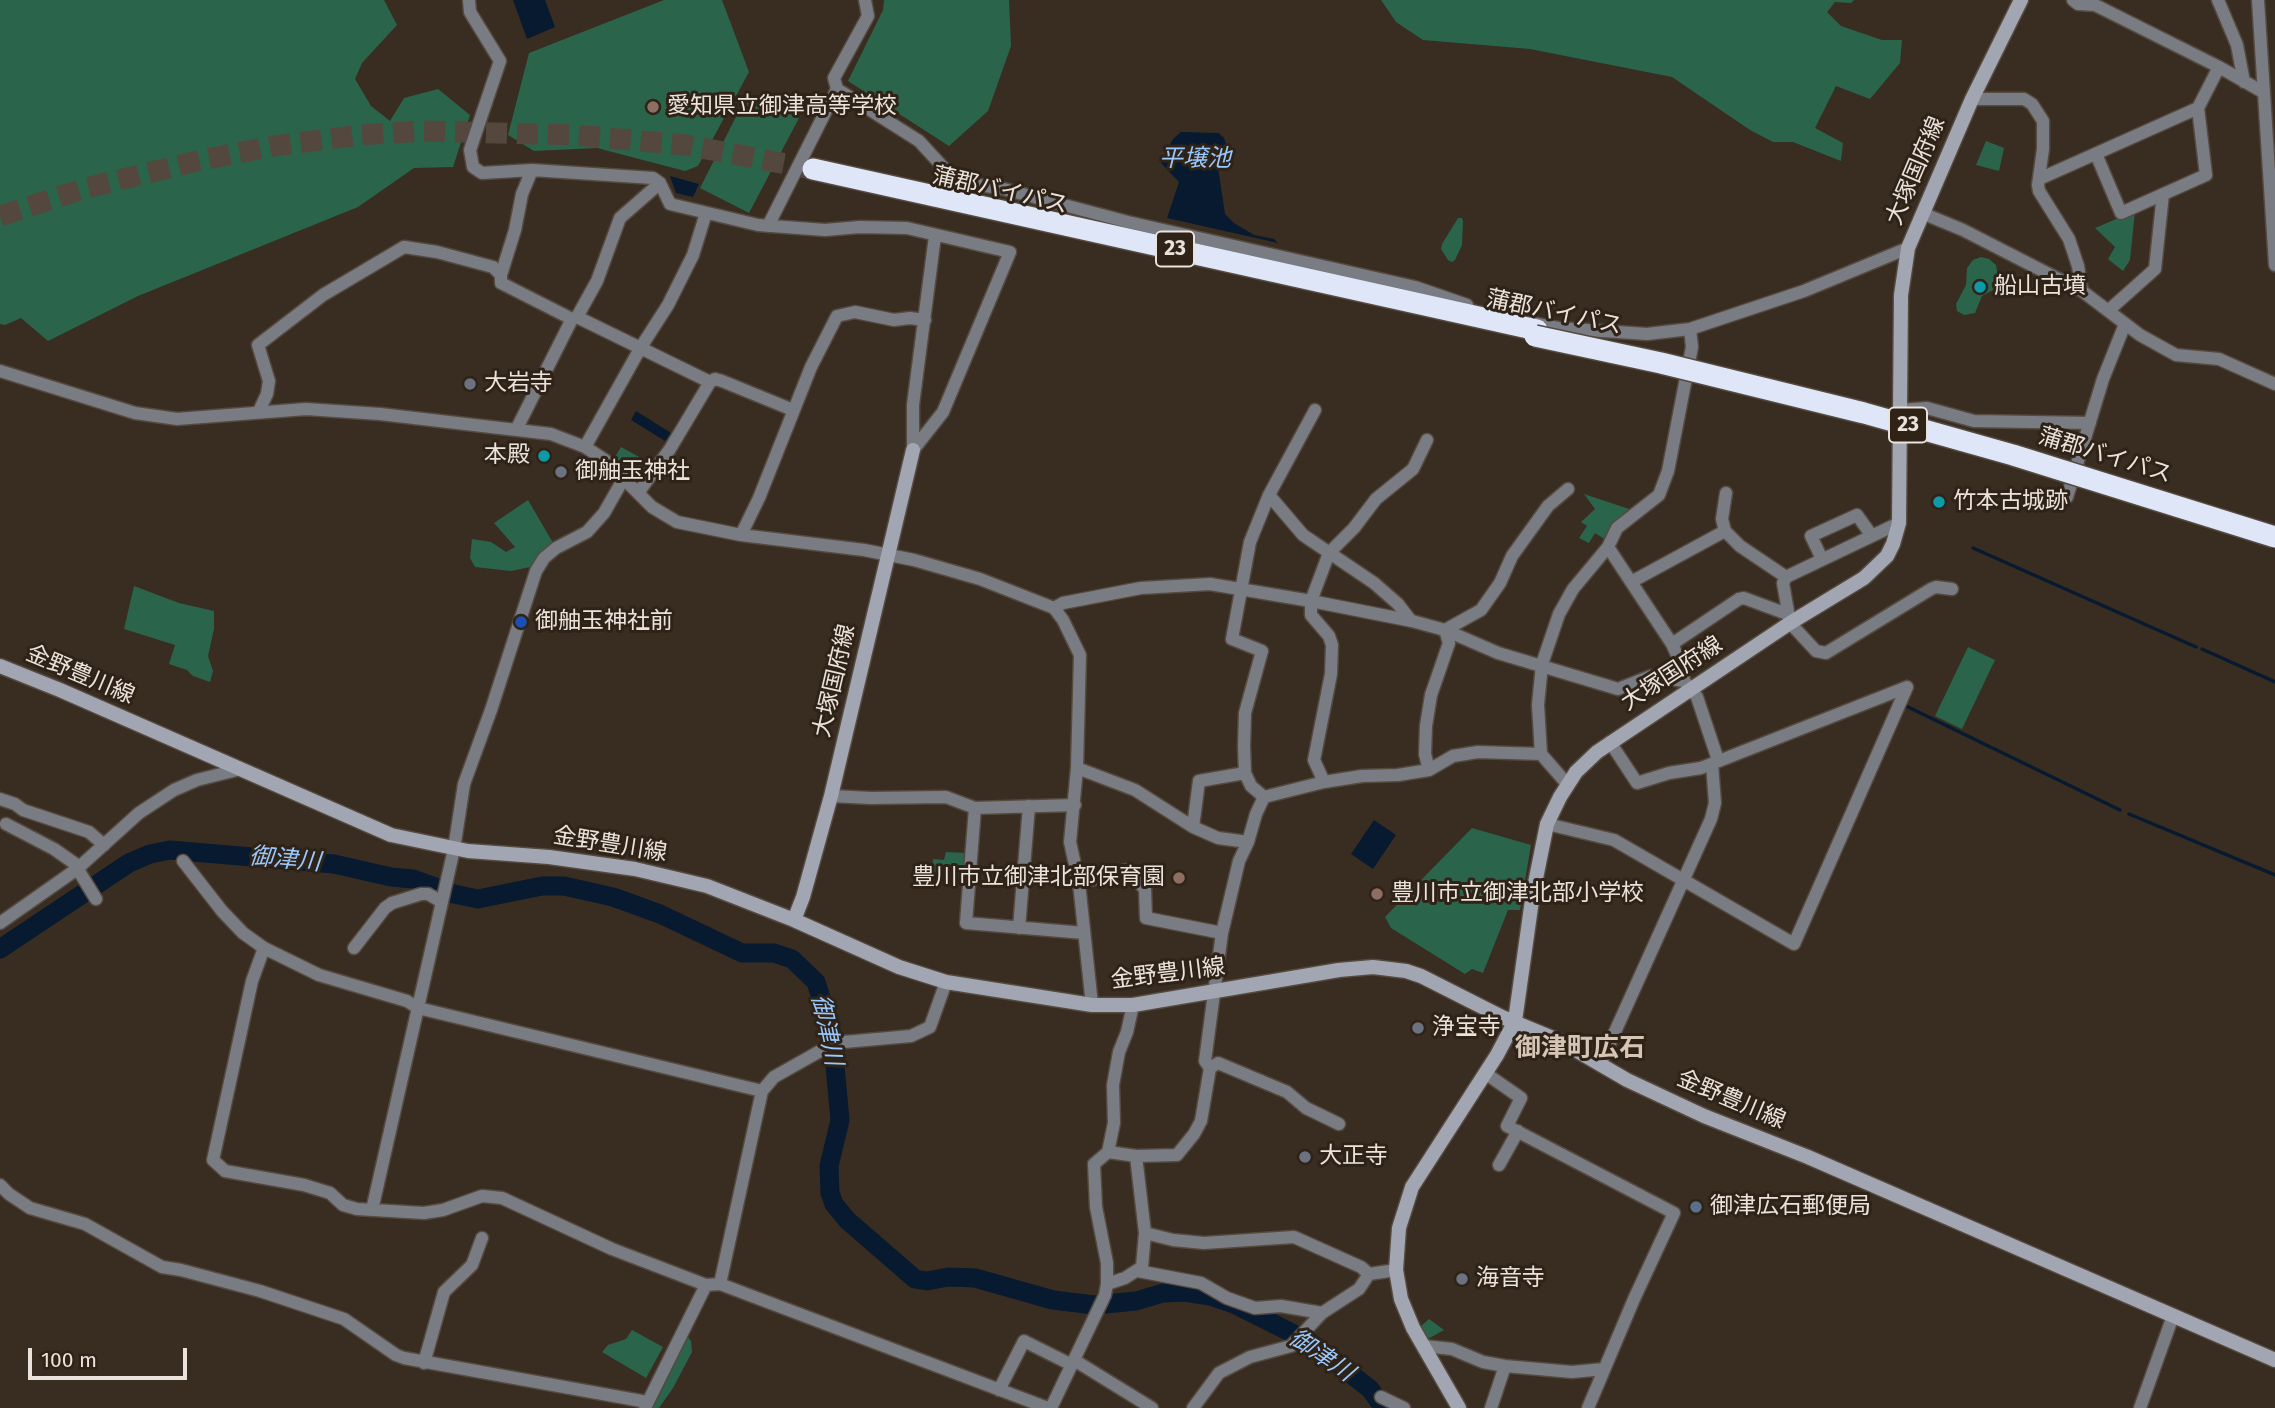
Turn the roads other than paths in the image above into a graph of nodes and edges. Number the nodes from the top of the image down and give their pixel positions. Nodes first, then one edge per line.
1 (469, 0) edge
2 (865, 0) edge
3 (2021, 0) edge
4 (2073, 0) edge
5 (2218, 0) edge
6 (2258, 0) edge
7 (2220, 67) junction
8 (2244, 82) junction
9 (837, 89) junction
10 (2263, 92) junction
11 (1972, 99) junction
12 (2198, 108) junction
13 (2096, 154) junction
14 (532, 170) junction
15 (813, 172) tunnel mouth
16 (2039, 179) junction
17 (660, 183) junction
18 (2163, 194) junction
19 (706, 213) junction
20 (1922, 213) junction
21 (768, 226) junction
22 (935, 236) junction
23 (1908, 248) junction
24 (2275, 265) edge
25 (501, 275) junction
26 (2082, 291) junction
27 (2109, 310) junction
28 (575, 318) junction
29 (925, 320) junction
30 (2126, 324) junction
31 (1690, 329) junction
32 (641, 347) junction
33 (0, 371) edge
34 (710, 382) junction
35 (2275, 384) edge
36 (793, 410) junction
37 (1315, 410) dead end
38 (1900, 410) junction
39 (259, 411) junction
40 (2090, 423) junction
41 (517, 428) junction
42 (1427, 440) dead end
43 (585, 447) junction
44 (913, 450) junction
45 (624, 478) junction
46 (1569, 489) dead end
47 (638, 493) junction
48 (1726, 493) dead end
49 (1269, 495) junction
50 (2067, 497) dead end
51 (1899, 523) junction
52 (1725, 531) junction
53 (741, 535) junction
54 (2275, 535) edge
55 (1872, 536) junction
56 (1608, 547) junction
57 (1329, 553) junction
58 (888, 555) junction
59 (1822, 559) junction
60 (1786, 577) junction
61 (1631, 582) junction
62 (1952, 589) dead end
63 (1242, 590) junction
64 (1311, 601) junction
65 (1054, 608) junction
66 (1789, 619) junction
67 (1412, 621) junction
68 (1445, 630) junction
69 (1672, 644) junction
70 (1542, 664) junction
71 (0, 666) edge
72 (1688, 685) junction
73 (1610, 742) junction
74 (1541, 754) junction
75 (1715, 762) junction
76 (1077, 768) junction
77 (240, 769) junction
78 (1429, 770) junction
79 (1244, 773) junction
80 (1324, 782) junction
81 (1568, 785) junction
82 (831, 796) junction
83 (1264, 797) junction
84 (0, 799) edge
85 (1075, 805) junction
86 (1029, 806) junction
87 (975, 808) junction
88 (6, 824) dead end
89 (1547, 824) junction
90 (1193, 827) junction
91 (1248, 842) junction
92 (104, 845) junction
93 (454, 849) junction
94 (183, 861) dead end
95 (77, 869) junction
96 (1683, 880) junction
97 (1079, 883) junction
98 (96, 899) dead end
99 (442, 899) junction
100 (794, 920) junction
101 (0, 923) edge
102 (1019, 928) junction
103 (1084, 933) junction
104 (1222, 933) junction
105 (264, 948) junction
106 (354, 948) dead end
107 (946, 982) junction
108 (1215, 991) junction
109 (1133, 1005) junction
110 (1092, 1006) junction
111 (418, 1008) junction
112 (1515, 1021) junction
113 (1600, 1065) junction
114 (1210, 1068) junction
115 (1485, 1073) junction
116 (762, 1091) junction
117 (1339, 1124) dead end
118 (1518, 1131) junction
119 (1108, 1152) junction
120 (1136, 1156) junction
121 (1499, 1164) dead end
122 (0, 1185) edge
123 (372, 1210) junction
124 (1145, 1233) junction
125 (482, 1238) dead end
126 (1396, 1270) junction
127 (1138, 1271) junction
128 (1369, 1274) junction
129 (1107, 1284) junction
130 (713, 1285) junction
131 (1322, 1313) junction
132 (2173, 1316) junction
133 (1424, 1346) junction
134 (2275, 1360) edge
135 (1073, 1362) junction
136 (424, 1363) junction
137 (1505, 1366) junction
138 (1604, 1369) junction
139 (999, 1390) junction
140 (1381, 1397) dead end
141 (646, 1405) edge
142 (1049, 1408) edge
143 (1152, 1408) edge
144 (1193, 1408) edge
145 (1404, 1408) edge
146 (1459, 1408) edge
147 (1491, 1408) edge
148 (1588, 1408) edge
149 (2140, 1408) edge

1 - 14 street
2 - 9 street
3 - 11 main road, 大塚国府線
4 - 7 street
5 - 8 street
6 - 10 street
7 - 8 street
7 - 12 street
8 - 10 street
9 - 21 street
9 - 31 street
10 - 24 street
11 - 16 street
11 - 20 main road, 大塚国府線
12 - 13 street
12 - 18 street
13 - 16 street
13 - 18 street
14 - 17 street
14 - 25 street
15 - 54 highway, 蒲郡バイパス / 23, bridge
16 - 26 street
17 - 19 street
17 - 28 street
18 - 27 street
19 - 21 street
19 - 32 street
20 - 23 main road, 大塚国府線
20 - 26 street
21 - 22 street
22 - 29 street
22 - 44 street
23 - 31 street
23 - 38 main road, 大塚国府線
25 - 28 street
25 - 39 street
26 - 27 street
27 - 30 street
28 - 32 street
28 - 41 street
29 - 36 street
29 - 44 street
30 - 35 street
30 - 40 street
31 - 56 street
32 - 34 street
32 - 43 street
33 - 39 street
34 - 36 street
34 - 47 street
36 - 53 street
37 - 49 street
38 - 40 street
38 - 51 main road, 大塚国府線
39 - 41 street
40 - 50 street
41 - 43 street
42 - 57 street
43 - 45 street
44 - 58 main road, 大塚国府線
45 - 47 street
45 - 93 street
46 - 68 street
47 - 53 street
48 - 52 street
49 - 57 street
49 - 63 street
51 - 55 street
51 - 66 main road, 大塚国府線
52 - 60 street
52 - 61 street
53 - 58 street
55 - 59 street
55 - 59 street
56 - 61 street
56 - 70 street
57 - 64 street
57 - 67 street
58 - 65 street
58 - 82 main road, 大塚国府線
59 - 60 street
60 - 66 street
61 - 69 street
62 - 66 street
63 - 64 street
63 - 65 street
63 - 79 street
64 - 67 street
64 - 80 street
65 - 76 street
66 - 69 street
66 - 72 main road, 大塚国府線
67 - 68 street
68 - 70 street
68 - 78 street
69 - 72 street
70 - 72 street
70 - 74 street
71 - 77 main road, 金野豊川線
72 - 73 main road, 大塚国府線
72 - 75 street
73 - 75 street
73 - 81 main road, 大塚国府線
74 - 78 street
74 - 81 street
75 - 96 street
75 - 96 street
76 - 85 street
76 - 90 street
77 - 92 street
77 - 93 main road, 金野豊川線
78 - 80 street
79 - 83 street
79 - 90 street
80 - 83 street
81 - 89 main road, 大塚国府線
82 - 87 street
82 - 100 main road, 大塚国府線
83 - 91 street
84 - 92 street
85 - 86 street
85 - 97 street
86 - 87 street
86 - 102 street
87 - 102 street
88 - 95 street
89 - 96 street
89 - 112 main road, 大塚国府線
90 - 91 street
91 - 104 street
92 - 95 street
93 - 99 street
93 - 100 main road, 金野豊川線
94 - 105 street
95 - 98 street
95 - 101 street
96 - 113 street
97 - 103 street
97 - 104 street
99 - 106 street
99 - 111 street
100 - 107 main road, 金野豊川線
102 - 103 street
103 - 110 street
104 - 108 street
105 - 111 street
105 - 123 street
107 - 110 main road, 金野豊川線
107 - 116 street
108 - 109 main road, 金野豊川線
108 - 112 main road, 金野豊川線
108 - 114 street
109 - 110 main road, 金野豊川線
109 - 119 street
111 - 116 street
111 - 123 street
112 - 113 main road, 金野豊川線
112 - 115 main road, 大塚国府線
113 - 132 main road, 金野豊川線
114 - 117 street
114 - 120 street
115 - 118 street
115 - 126 main road, 大塚国府線
116 - 130 street
118 - 121 street
118 - 138 street
119 - 120 street
119 - 129 street
120 - 124 street
122 - 136 street
123 - 130 street
124 - 127 street
124 - 128 street
125 - 136 street
126 - 128 street
126 - 133 main road, 大塚国府線
127 - 129 street
127 - 131 street
128 - 131 street
129 - 135 street
130 - 139 street
130 - 141 street
131 - 144 street
132 - 134 main road, 金野豊川線
132 - 149 street
133 - 137 street
133 - 146 main road, 大塚国府線
135 - 139 street
135 - 142 street
135 - 143 street
136 - 141 street
137 - 138 street
137 - 147 street
138 - 148 street
139 - 142 street
140 - 145 street

